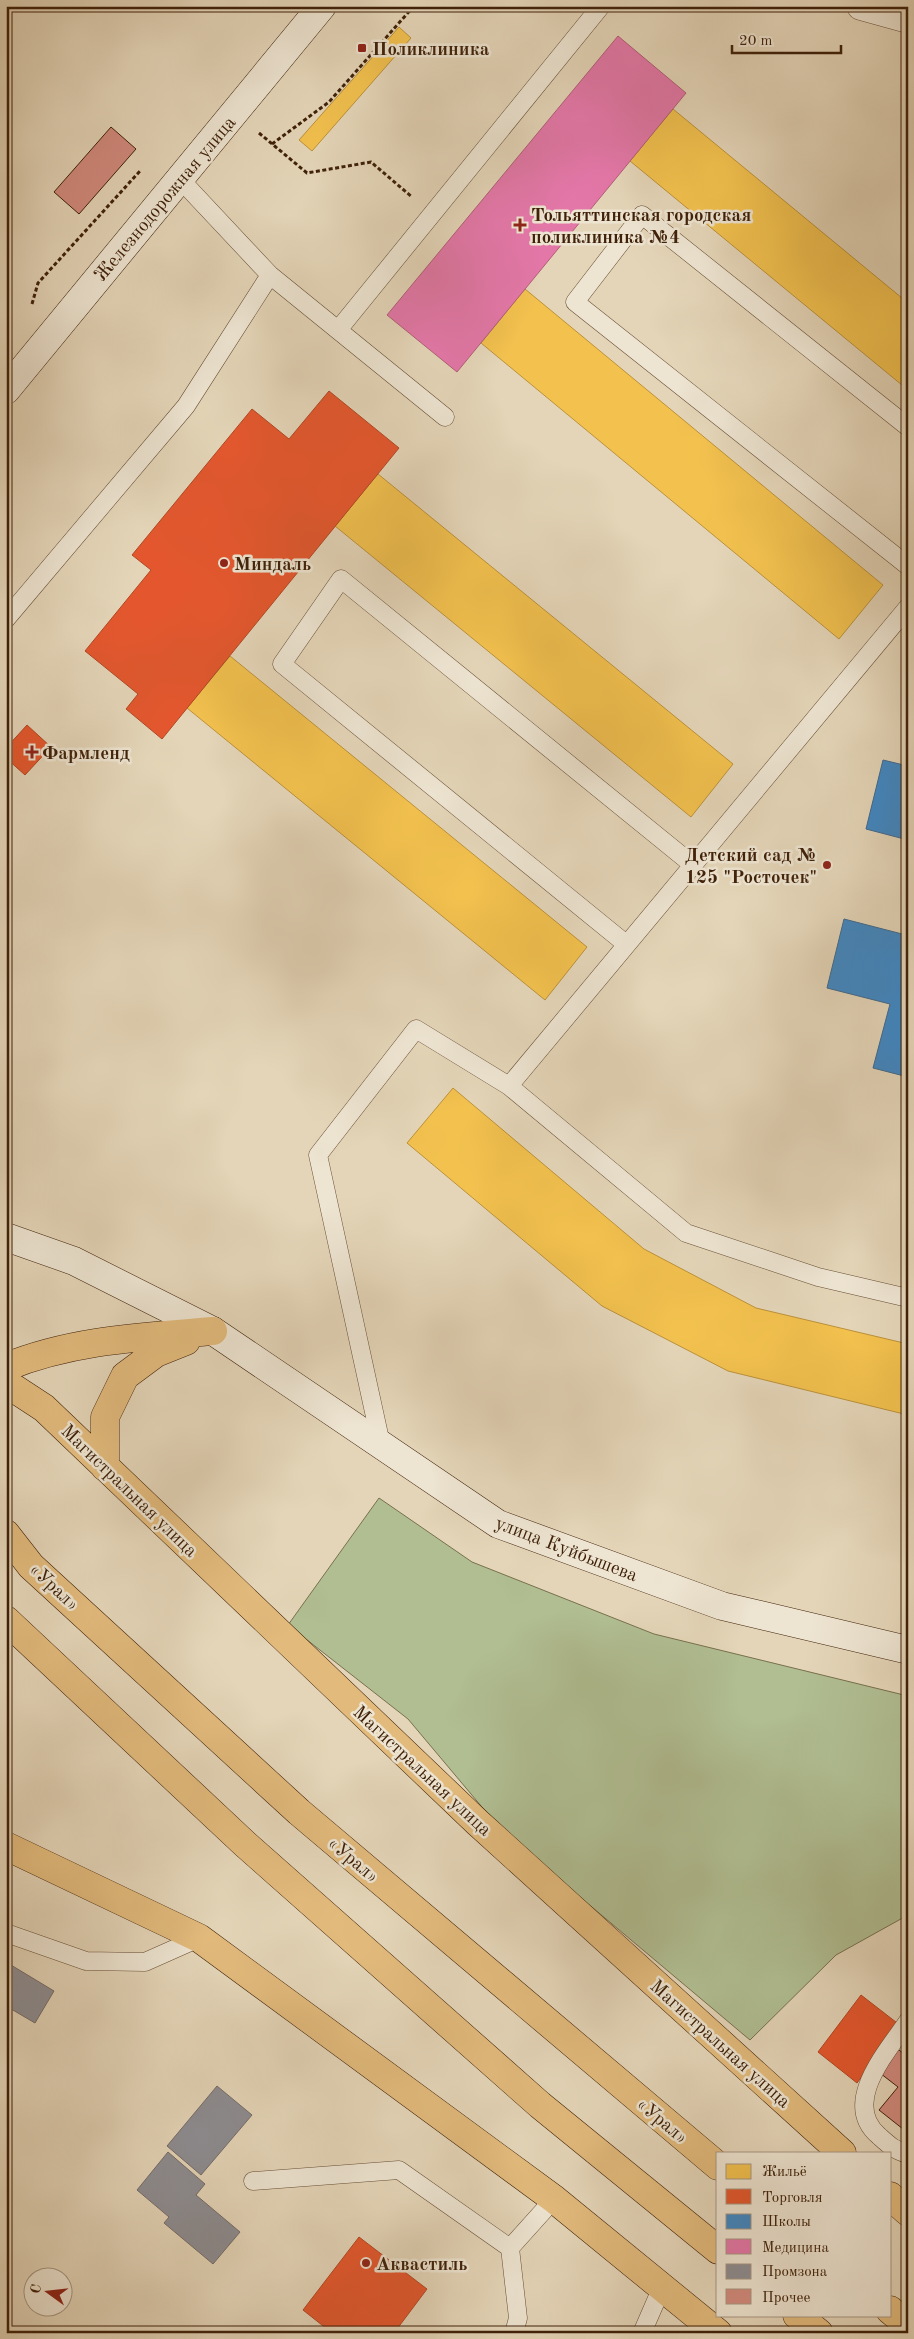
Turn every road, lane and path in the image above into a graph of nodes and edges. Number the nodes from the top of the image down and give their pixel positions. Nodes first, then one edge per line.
1 (322, 6) edge
2 (414, 6) edge
3 (601, 6) edge
4 (861, 6) edge
5 (908, 19) edge
6 (235, 113) junction
7 (272, 144) junction
8 (179, 178) junction
9 (432, 214) junction
10 (270, 275) junction
11 (338, 330) junction
12 (6, 390) edge
13 (445, 417) dead end
14 (908, 427) edge
15 (908, 566) edge
16 (908, 607) edge
17 (6, 619) edge
18 (693, 865) junction
19 (626, 944) junction
20 (509, 1086) junction
21 (6, 1237) edge
22 (908, 1298) edge
23 (213, 1331) junction
24 (6, 1367) edge
25 (6, 1386) edge
26 (381, 1444) junction
27 (105, 1467) junction
28 (6, 1534) edge
29 (6, 1620) edge
30 (908, 1650) edge
31 (6, 1846) edge
32 (6, 1933) edge
33 (199, 1938) junction
34 (908, 2021) edge
35 (841, 2152) edge
36 (908, 2154) edge
37 (716, 2164) edge
38 (252, 2181) dead end
39 (554, 2198) junction
40 (892, 2198) edge
41 (908, 2212) edge
42 (510, 2248) junction
43 (716, 2248) edge
44 (662, 2287) junction
45 (892, 2312) edge
46 (798, 2316) edge
47 (908, 2325) edge
48 (514, 2333) edge
49 (642, 2333) edge
50 (718, 2333) edge
51 (819, 2333) edge

1 - 6 main road, Железнодорожная улица
2 - 7 path
3 - 9 lane
4 - 5 main road
6 - 7 path
6 - 8 main road, Железнодорожная улица
7 - 9 path
8 - 10 lane
8 - 12 main road, Железнодорожная улица
9 - 11 lane
10 - 11 lane
10 - 17 lane
11 - 13 lane
14 - 15 lane
16 - 18 lane
18 - 19 lane
18 - 19 lane
19 - 20 lane
20 - 22 lane
20 - 26 lane
21 - 23 main road, улица Куйбышева
23 - 24 main road
23 - 26 main road, улица Куйбышева
23 - 27 main road
25 - 27 main road, Магистральная улица
26 - 30 main road, улица Куйбышева
27 - 35 main road, Магистральная улица
28 - 37 main road, «Урал»
29 - 43 main road
31 - 33 main road
32 - 33 lane
33 - 39 main road
34 - 36 lane
38 - 42 lane
39 - 42 lane
39 - 44 main road
40 - 41 main road
42 - 48 lane
44 - 49 lane
44 - 50 main road
45 - 47 main road
46 - 51 main road

